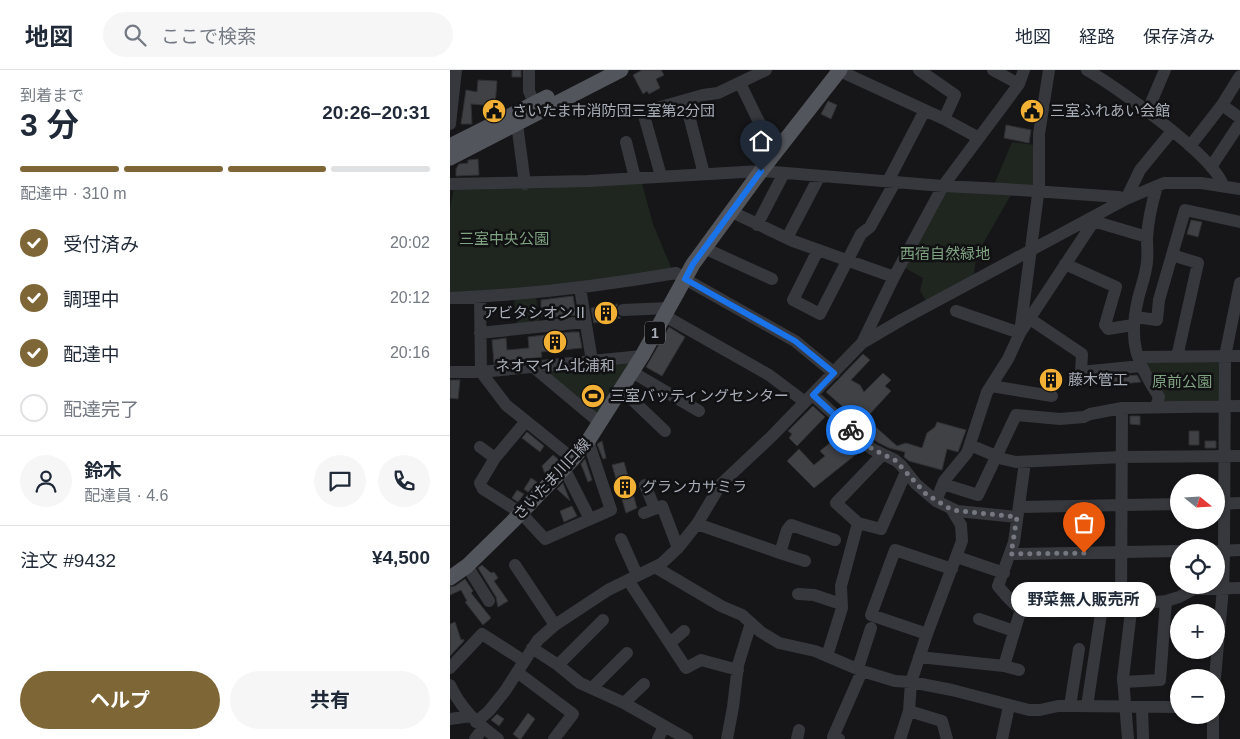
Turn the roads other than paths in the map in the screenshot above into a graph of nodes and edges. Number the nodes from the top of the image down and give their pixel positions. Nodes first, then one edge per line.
1 (456, 70) edge
2 (529, 70) edge
3 (599, 70) edge
4 (621, 70) edge
5 (766, 70) edge
6 (840, 70) edge
7 (919, 70) edge
8 (993, 70) edge
9 (1024, 70) edge
10 (1087, 70) edge
11 (1165, 70) edge
12 (1047, 71) edge
13 (1240, 76) edge
14 (740, 82) junction
15 (1019, 84) junction
16 (685, 100) junction
17 (534, 103) junction
18 (1222, 105) junction
19 (925, 110) junction
20 (1147, 112) junction
21 (1240, 118) edge
22 (944, 119) junction
23 (450, 124) edge
24 (516, 124) junction
25 (1240, 124) edge
26 (1172, 131) junction
27 (979, 138) junction
28 (626, 142) dead end
29 (450, 146) edge
30 (1190, 146) junction
31 (776, 151) junction
32 (450, 158) edge
33 (1211, 167) junction
34 (761, 171) junction
35 (784, 173) junction
36 (704, 174) junction
37 (661, 176) junction
38 (819, 176) junction
39 (635, 178) junction
40 (892, 182) junction
41 (450, 184) edge
42 (525, 184) junction
43 (943, 186) junction
44 (1158, 186) junction
45 (1223, 186) junction
46 (1240, 188) edge
47 (1038, 191) junction
48 (1126, 199) junction
49 (732, 212) junction
50 (1095, 218) junction
51 (1240, 222) edge
52 (757, 225) junction
53 (1147, 237) junction
54 (787, 238) junction
55 (704, 248) junction
56 (818, 250) junction
57 (1031, 251) junction
58 (1172, 255) junction
59 (847, 260) junction
60 (1065, 264) junction
61 (894, 277) junction
62 (685, 279) junction
63 (772, 279) dead end
64 (1240, 283) edge
65 (580, 288) junction
66 (480, 297) junction
67 (450, 298) edge
68 (623, 310) dead end
69 (956, 311) dead end
70 (667, 312) junction
71 (1030, 319) junction
72 (1134, 321) junction
73 (585, 322) junction
74 (480, 333) junction
75 (1020, 333) junction
76 (862, 343) junction
77 (642, 356) junction
78 (1225, 356) junction
79 (1240, 356) edge
80 (1177, 357) junction
81 (592, 360) junction
82 (1139, 361) junction
83 (532, 366) junction
84 (450, 372) edge
85 (480, 372) junction
86 (632, 372) junction
87 (834, 373) junction
88 (990, 386) junction
89 (622, 390) junction
90 (1052, 396) dead end
91 (809, 399) junction
92 (1225, 406) junction
93 (1240, 406) edge
94 (1156, 407) junction
95 (1122, 408) junction
96 (699, 411) dead end
97 (526, 422) junction
98 (600, 423) junction
99 (665, 431) dead end
100 (588, 441) junction
101 (970, 445) junction
102 (480, 448) dead end
103 (882, 455) junction
104 (996, 455) junction
105 (1224, 456) junction
106 (1240, 456) edge
107 (1121, 457) junction
108 (495, 458) junction
109 (1025, 462) junction
110 (569, 463) junction
111 (906, 472) junction
112 (1222, 474) edge
113 (942, 484) junction
114 (645, 485) dead end
115 (936, 501) junction
116 (1240, 503) edge
117 (1170, 504) edge
118 (1225, 504) edge
119 (1121, 505) junction
120 (952, 510) junction
121 (1018, 512) junction
122 (521, 513) junction
123 (590, 519) junction
124 (858, 523) junction
125 (696, 524) junction
126 (620, 539) dead end
127 (835, 540) dead end
128 (678, 548) junction
129 (1240, 550) edge
130 (1170, 551) edge
131 (1225, 551) edge
132 (1120, 552) junction
133 (780, 553) junction
134 (1011, 554) junction
135 (957, 557) junction
136 (805, 561) dead end
137 (515, 565) dead end
138 (467, 566) junction
139 (655, 567) junction
140 (952, 569) junction
141 (1004, 573) junction
142 (633, 577) junction
143 (450, 578) edge
144 (1225, 588) edge
145 (1240, 588) edge
146 (798, 594) dead end
147 (1184, 594) edge
148 (1222, 594) edge
149 (489, 601) dead end
150 (1166, 601) junction
151 (841, 604) junction
152 (1126, 604) junction
153 (1102, 607) junction
154 (1021, 609) junction
155 (979, 619) dead end
156 (603, 620) dead end
157 (751, 623) junction
158 (555, 625) junction
159 (871, 628) dead end
160 (684, 631) dead end
161 (1014, 631) junction
162 (927, 634) junction
163 (670, 642) junction
164 (532, 648) junction
165 (1079, 649) dead end
166 (627, 653) dead end
167 (827, 656) junction
168 (919, 656) junction
169 (524, 661) junction
170 (558, 665) junction
171 (1004, 666) junction
172 (450, 668) edge
173 (1215, 669) edge
174 (738, 670) junction
175 (860, 670) junction
176 (1019, 670) dead end
177 (516, 672) junction
178 (911, 682) junction
179 (1123, 682) junction
180 (644, 684) dead end
181 (450, 685) edge
182 (592, 688) junction
183 (624, 703) junction
184 (1009, 706) junction
185 (1070, 706) junction
186 (1087, 706) junction
187 (1124, 707) junction
188 (1142, 707) junction
189 (1170, 707) edge
190 (909, 711) junction
191 (450, 719) edge
192 (476, 722) junction
193 (1213, 724) edge
194 (664, 726) junction
195 (1143, 738) edge
196 (475, 739) edge
197 (498, 739) edge
198 (554, 739) edge
199 (658, 739) edge
200 (685, 739) edge
201 (727, 739) edge
202 (839, 739) edge
203 (900, 739) edge
204 (947, 739) edge
205 (1002, 739) edge
206 (1128, 739) edge
207 (1213, 739) edge

1 - 23 street
2 - 17 street
3 - 17 main road
4 - 24 main road
5 - 14 street
6 - 19 street
6 - 31 main road, さいたま川口線 / 1
7 - 22 street
8 - 15 street
9 - 15 street
10 - 20 street
11 - 20 street
12 - 47 street
13 - 18 street
14 - 16 street
14 - 31 street
15 - 27 street
16 - 36 street
16 - 37 street
17 - 29 main road
18 - 21 street
18 - 30 street
19 - 22 street
19 - 40 street
20 - 26 street
22 - 27 street
24 - 32 main road
24 - 42 street
25 - 33 street
26 - 30 street
26 - 48 street
27 - 43 street
28 - 39 street
30 - 33 street
31 - 34 main road, さいたま川口線 / 1
33 - 45 street
34 - 35 street
34 - 36 street
34 - 49 main road, さいたま川口線 / 1
35 - 38 street
35 - 52 street
36 - 37 street
37 - 39 street
38 - 40 street
38 - 54 street
39 - 42 street
40 - 43 street
40 - 59 street
41 - 42 street
43 - 47 street
43 - 61 street
44 - 45 street
44 - 48 street
44 - 53 street
45 - 46 street
47 - 48 street
47 - 57 street
48 - 50 street
49 - 52 street
49 - 55 main road, さいたま川口線 / 1
50 - 53 street
50 - 57 street
50 - 60 street
51 - 58 street
52 - 54 street
53 - 72 street
54 - 56 street
55 - 62 main road, さいたま川口線 / 1
55 - 63 street
56 - 59 street
56 - 59 street
57 - 75 street
57 - 76 street
58 - 72 street
58 - 80 street
59 - 61 street
60 - 71 street
60 - 72 street
61 - 76 street
62 - 65 street
62 - 70 main road, さいたま川口線 / 1
62 - 87 street
64 - 78 street
65 - 66 street
65 - 73 street
66 - 67 street
66 - 74 street
68 - 70 street
69 - 75 street
70 - 77 main road, さいたま川口線 / 1
70 - 91 street
71 - 75 street
71 - 82 street
72 - 82 street
73 - 74 street
73 - 81 street
74 - 85 street
75 - 88 street
76 - 87 street
77 - 81 street
77 - 86 main road, さいたま川口線 / 1
78 - 79 street
78 - 80 street
78 - 92 street
80 - 82 street
81 - 83 street
82 - 94 street
83 - 85 street
83 - 98 street
84 - 85 street
85 - 97 street
86 - 89 main road, さいたま川口線 / 1
86 - 96 street
87 - 91 street
88 - 90 street
88 - 101 street
89 - 98 main road, さいたま川口線 / 1
89 - 99 street
91 - 103 street
91 - 125 street
92 - 93 street
92 - 94 street
92 - 105 street
94 - 95 street
95 - 104 street
95 - 107 street
97 - 108 street
97 - 110 street
98 - 100 main road, さいたま川口線 / 1
100 - 110 main road, さいたま川口線 / 1
100 - 123 street
101 - 104 street
101 - 113 street
102 - 108 street
103 - 111 street
103 - 124 street
104 - 109 street
104 - 113 street
105 - 106 street
105 - 107 street
105 - 112 street
107 - 109 street
107 - 119 street
108 - 122 street
109 - 121 street
110 - 122 main road, さいたま川口線 / 1
110 - 123 street
111 - 115 street
111 - 124 street
113 - 115 street
114 - 128 street
115 - 120 street
116 - 118 street
117 - 119 street
119 - 121 street
119 - 132 street
120 - 121 street
120 - 135 street
121 - 134 street
122 - 123 street
122 - 138 main road, さいたま川口線 / 1
124 - 151 street
125 - 128 street
125 - 133 street
126 - 142 street
127 - 133 street
128 - 139 street
129 - 131 street
130 - 132 street
132 - 134 street
132 - 152 street
133 - 136 street
134 - 141 street
135 - 140 street
135 - 141 street
137 - 158 street
138 - 143 main road, さいたま川口線 / 1
138 - 149 street
139 - 142 street
139 - 157 street
140 - 162 street
140 - 162 street
141 - 154 street
142 - 158 street
142 - 163 street
144 - 145 street
146 - 151 street
147 - 150 street
148 - 173 street
150 - 152 street
150 - 179 street
151 - 167 street
152 - 153 street
152 - 179 street
153 - 154 street
153 - 186 street
154 - 161 street
155 - 161 street
156 - 170 street
157 - 167 street
157 - 174 street
158 - 164 street
159 - 175 street
160 - 163 street
161 - 171 street
162 - 168 street
163 - 174 street
164 - 169 street
164 - 170 street
165 - 185 street
166 - 182 street
167 - 175 street
168 - 171 street
168 - 178 street
169 - 172 street
169 - 177 street
170 - 182 street
171 - 176 street
174 - 201 street
175 - 178 street
175 - 202 street
177 - 192 street
177 - 198 street
178 - 184 street
178 - 190 street
179 - 187 street
180 - 183 street
181 - 192 street
182 - 183 street
183 - 194 street
184 - 185 street
184 - 205 street
185 - 186 street
186 - 187 street
187 - 188 street
187 - 206 street
188 - 189 street
188 - 195 street
190 - 203 street
190 - 204 street
191 - 192 street
192 - 196 street
192 - 197 street
193 - 207 street
194 - 199 street
194 - 200 street

